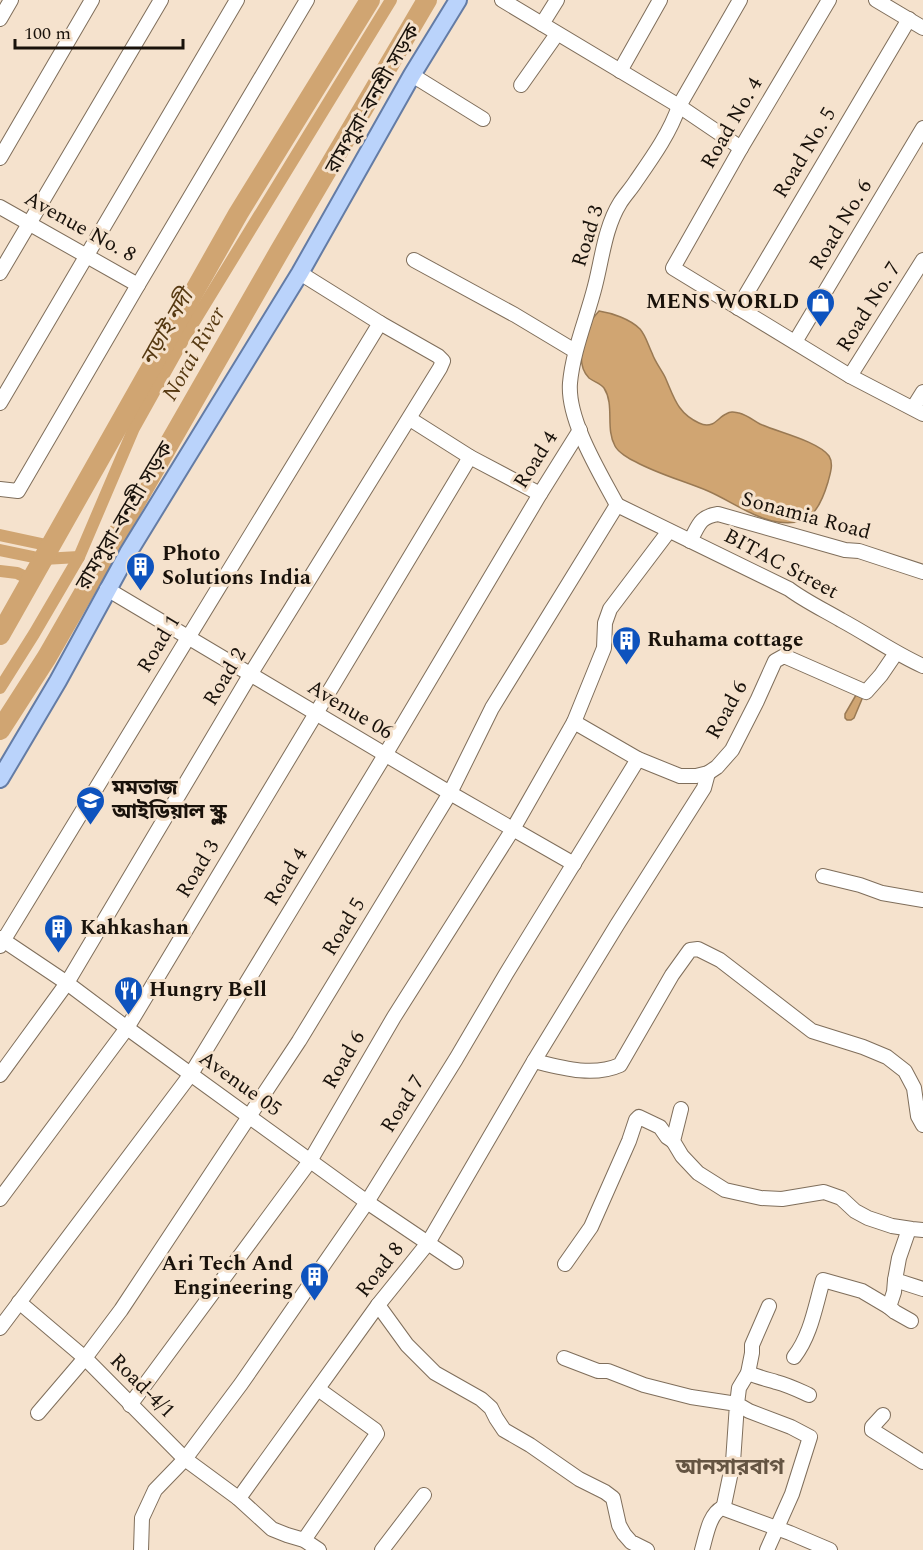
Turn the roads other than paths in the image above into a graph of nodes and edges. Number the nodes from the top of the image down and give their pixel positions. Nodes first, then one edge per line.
1 (11, 0) edge
2 (92, 0) edge
3 (161, 0) edge
4 (237, 0) edge
5 (307, 0) edge
6 (458, 0) edge
7 (502, 0) edge
8 (557, 0) edge
9 (660, 0) edge
10 (740, 0) edge
11 (829, 0) edge
12 (876, 0) edge
13 (0, 19) edge
14 (909, 19) junction
15 (542, 24) junction
16 (923, 28) edge
17 (557, 34) junction
18 (620, 71) junction
19 (412, 75) junction
20 (521, 85) dead end
21 (679, 106) junction
22 (483, 119) dead end
23 (923, 128) edge
24 (741, 148) junction
25 (0, 158) edge
26 (0, 207) edge
27 (29, 222) junction
28 (86, 255) junction
29 (414, 260) dead end
30 (923, 260) edge
31 (0, 273) edge
32 (300, 273) junction
33 (138, 285) junction
34 (738, 308) junction
35 (380, 323) junction
36 (795, 342) junction
37 (575, 351) junction
38 (850, 376) junction
39 (923, 392) edge
40 (0, 403) edge
41 (918, 411) edge
42 (410, 419) junction
43 (580, 430) junction
44 (470, 457) junction
45 (0, 489) edge
46 (540, 494) junction
47 (617, 505) junction
48 (669, 531) junction
49 (690, 541) junction
50 (923, 572) edge
51 (107, 589) junction
52 (188, 636) junction
53 (896, 653) junction
54 (923, 666) edge
55 (250, 675) junction
56 (316, 714) junction
57 (574, 722) junction
58 (385, 755) junction
59 (638, 759) junction
60 (708, 773) junction
61 (0, 779) edge
62 (450, 793) junction
63 (513, 829) junction
64 (574, 864) junction
65 (823, 876) dead end
66 (923, 900) edge
67 (1, 941) edge
68 (68, 983) junction
69 (127, 1028) junction
70 (534, 1061) junction
71 (191, 1074) junction
72 (0, 1075) edge
73 (919, 1090) edge
74 (681, 1109) dead end
75 (250, 1116) junction
76 (923, 1125) edge
77 (673, 1141) junction
78 (310, 1161) junction
79 (0, 1199) edge
80 (367, 1202) junction
81 (916, 1229) edge
82 (428, 1243) junction
83 (456, 1262) dead end
84 (565, 1264) dead end
85 (895, 1280) junction
86 (923, 1289) edge
87 (18, 1302) junction
88 (378, 1305) junction
89 (769, 1306) dead end
90 (890, 1307) junction
91 (911, 1321) dead end
92 (0, 1328) edge
93 (794, 1357) dead end
94 (85, 1358) junction
95 (564, 1358) dead end
96 (748, 1373) junction
97 (318, 1389) junction
98 (809, 1395) dead end
99 (737, 1404) junction
100 (130, 1405) junction
101 (38, 1413) dead end
102 (883, 1415) dead end
103 (185, 1459) junction
104 (923, 1462) edge
105 (424, 1495) dead end
106 (240, 1496) junction
107 (722, 1508) junction
108 (777, 1528) junction
109 (304, 1540) junction
110 (141, 1550) edge
111 (318, 1550) edge
112 (382, 1550) edge
113 (647, 1550) edge
114 (702, 1550) edge
115 (767, 1550) edge
116 (830, 1550) edge

1 - 13 street
2 - 25 street
3 - 27 street
4 - 28 street
5 - 33 street
6 - 19 main road, রামপুরা-বনশ্রী সড়ক
7 - 15 street
8 - 15 street
9 - 18 street
10 - 21 street, Road 3
11 - 24 street, Road No. 4
12 - 14 street
14 - 16 street
14 - 34 street, Road No. 5
15 - 17 street
17 - 18 street
17 - 20 street
18 - 21 street
19 - 22 street
19 - 32 main road, রামপুরা-বনশ্রী সড়ক
21 - 24 street
21 - 37 street, Road 3
23 - 36 street, Road No. 6
24 - 34 street, Road No. 4
26 - 27 street, Avenue No. 8
27 - 28 street, Avenue No. 8
27 - 31 street
28 - 33 street, Avenue No. 8
28 - 40 street
29 - 37 street
30 - 38 street, Road No. 7
32 - 35 street
32 - 51 main road, রামপুরা-বনশ্রী সড়ক
33 - 45 street
34 - 36 street
35 - 42 street, Road 2
35 - 52 street, Road 1
36 - 38 street
37 - 43 street, Road 3
38 - 41 street
39 - 41 street
42 - 44 street
42 - 55 street, Road 2
43 - 46 street, Road 4
43 - 47 street, Road 3
44 - 46 street
44 - 56 street, Road 3
46 - 58 street, Road 4
47 - 48 street, BITAC Street
47 - 62 street, Road 5
48 - 49 street, BITAC Street
48 - 57 street, Road 6
49 - 50 street, Sonamia Road
49 - 53 street, BITAC Street
51 - 52 street, Avenue 06
51 - 61 main road, রামপুরা-বনশ্রী সড়ক
52 - 55 street, Avenue 06
52 - 67 street, Road 1
53 - 54 street, BITAC Street
53 - 60 street, Road 6
55 - 56 street, Avenue 06
55 - 68 street, Road 2
56 - 58 street, Avenue 06
56 - 69 street, Road 3
57 - 59 street
57 - 63 street, Road 6
58 - 62 street, Avenue 06
58 - 71 street, Road 4
59 - 60 street
59 - 64 street, Road 7
60 - 70 street, Road 8
62 - 63 street, Avenue 06
62 - 75 street, Road 5
63 - 64 street, Avenue 06
63 - 78 street, Road 6
64 - 80 street, Road 7
65 - 66 street
67 - 68 street, Avenue 05
68 - 69 street, Avenue 05
68 - 72 street, Road 2
69 - 71 street, Avenue 05
69 - 79 street, Road 3
70 - 73 street
70 - 82 street, Road 8
71 - 75 street, Avenue 05
71 - 87 street, Road 4
73 - 76 street
74 - 77 street
75 - 78 street, Avenue 05
75 - 94 street, Road 5
77 - 81 street
77 - 84 street
78 - 80 street, Avenue 05
78 - 100 street, Road 6
80 - 82 street, Avenue 05
80 - 103 street, Road 7
81 - 85 street
82 - 83 street, Avenue 05
82 - 88 street, Road 8
85 - 86 street
85 - 90 street
87 - 92 street, Road 4
87 - 94 street, Road-4/1
88 - 97 street, Road 8
88 - 113 street
89 - 96 street
90 - 91 street
90 - 93 street
94 - 100 street, Road-4/1
94 - 101 street, Road 5
95 - 99 street
96 - 98 street
96 - 99 street
97 - 106 street, Road 8
97 - 109 street
99 - 107 street
99 - 108 street
100 - 103 street, Road-4/1
102 - 104 street
103 - 106 street, Road-4/1
103 - 110 street, Road 7
105 - 112 street
106 - 109 street, Road-4/1
107 - 108 street
107 - 114 street
108 - 115 street
108 - 116 street
109 - 111 street, Road-4/1

